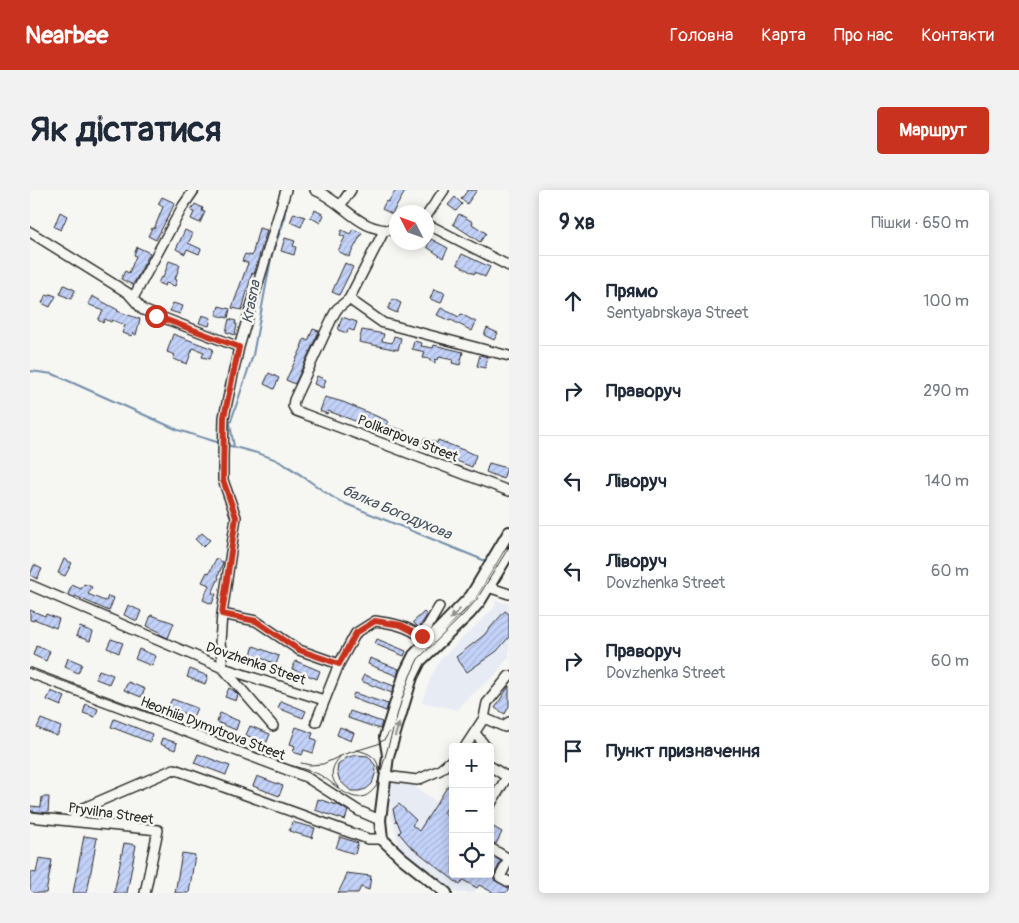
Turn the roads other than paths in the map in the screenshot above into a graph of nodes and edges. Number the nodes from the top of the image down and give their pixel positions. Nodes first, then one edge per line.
1 (194, 190) edge
2 (286, 190) edge
3 (315, 190) edge
4 (351, 190) edge
5 (444, 190) edge
6 (433, 205) edge
7 (340, 206) junction
8 (434, 228) edge
9 (384, 231) junction
10 (389, 231) edge
11 (30, 232) edge
12 (509, 266) edge
13 (133, 298) junction
14 (349, 299) junction
15 (239, 347) junction
16 (509, 356) edge
17 (509, 491) edge
18 (507, 536) edge
19 (509, 552) edge
20 (488, 580) junction
21 (30, 585) edge
22 (509, 594) edge
23 (439, 607) dead end
24 (222, 614) junction
25 (428, 642) junction
26 (339, 664) junction
27 (223, 668) junction
28 (30, 673) edge
29 (509, 676) edge
30 (324, 700) junction
31 (484, 718) junction
32 (316, 722) dead end
33 (509, 722) edge
34 (273, 726) dead end
35 (475, 734) junction
36 (468, 743) edge
37 (483, 743) edge
38 (449, 762) edge
39 (494, 768) edge
40 (386, 776) junction
41 (508, 776) edge
42 (494, 799) edge
43 (30, 817) edge
44 (380, 820) junction
45 (72, 821) junction
46 (382, 839) junction
47 (494, 850) edge
48 (509, 859) edge
49 (509, 882) edge
50 (145, 893) edge
51 (446, 893) edge

1 - 13 street
2 - 15 street
3 - 7 street
4 - 7 street
5 - 6 street
7 - 9 street
8 - 12 street
9 - 10 street
9 - 14 street
11 - 13 street
13 - 15 street
14 - 16 street
14 - 17 street, Polikarpova Street
15 - 24 street
18 - 20 main road
19 - 20 main road
20 - 22 street
20 - 25 main road
21 - 27 street, Dovzhenka Street
23 - 25 street
24 - 26 street
24 - 27 street
25 - 26 street
25 - 40 main road
26 - 30 street
27 - 30 street, Dovzhenka Street
27 - 34 street
28 - 44 street, Heorhiia Dymytrova Street
29 - 31 street
30 - 32 street
31 - 33 street
31 - 35 street
35 - 36 street
35 - 37 street
38 - 40 street
39 - 41 street
40 - 44 main road
41 - 42 street
43 - 45 street, Pryvilna Street
44 - 46 main road
45 - 46 street
45 - 50 street, Pryvilna Street
46 - 51 main road
47 - 48 street
48 - 49 street

